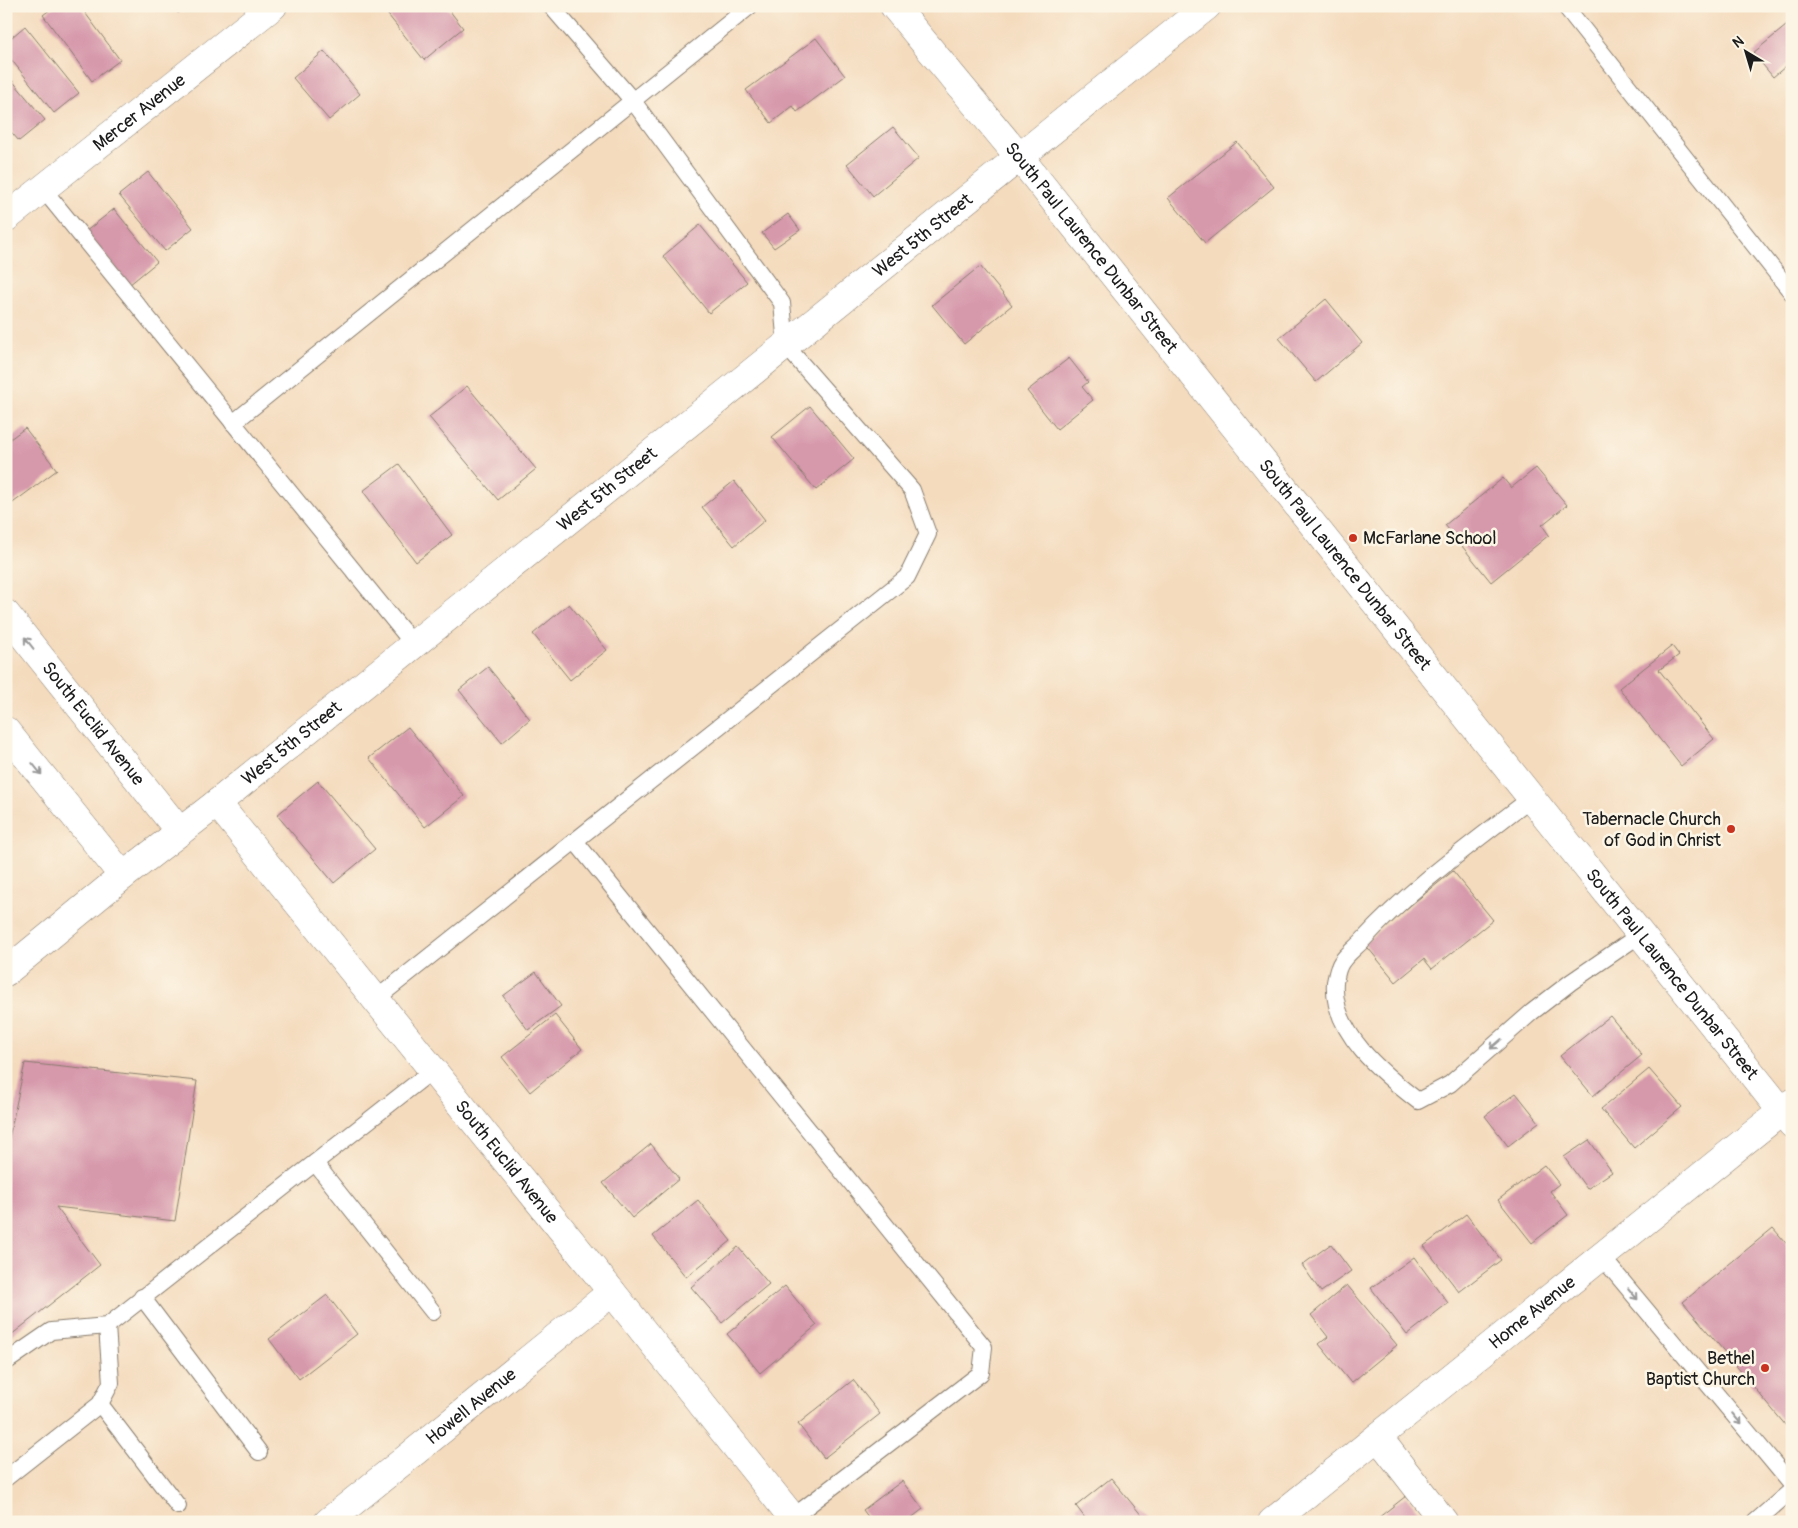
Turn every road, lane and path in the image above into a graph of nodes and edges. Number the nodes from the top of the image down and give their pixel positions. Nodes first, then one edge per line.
1 (273, 6) edge
2 (551, 6) edge
3 (750, 6) edge
4 (894, 6) edge
5 (1207, 6) edge
6 (1565, 6) edge
7 (632, 101) junction
8 (1020, 158) junction
9 (43, 189) junction
10 (6, 218) edge
11 (1792, 293) edge
12 (786, 346) junction
13 (233, 423) junction
14 (6, 614) edge
15 (414, 645) junction
16 (6, 731) edge
17 (1531, 798) junction
18 (217, 803) junction
19 (180, 832) junction
20 (575, 840) junction
21 (123, 876) junction
22 (1641, 934) junction
23 (6, 972) edge
24 (376, 999) junction
25 (433, 1070) junction
26 (1788, 1113) edge
27 (315, 1162) junction
28 (1602, 1257) junction
29 (612, 1292) junction
30 (142, 1297) junction
31 (433, 1312) dead end
32 (107, 1326) junction
33 (6, 1362) edge
34 (100, 1404) junction
35 (1378, 1437) junction
36 (259, 1452) dead end
37 (6, 1478) edge
38 (1792, 1485) edge
39 (1792, 1490) edge
40 (178, 1506) dead end
41 (794, 1520) edge
42 (328, 1522) edge
43 (1272, 1522) edge
44 (1444, 1522) edge
45 (1755, 1522) edge

1 - 9 street, Mercer Avenue
2 - 7 lane
3 - 7 lane
4 - 8 street, South Paul Laurence Dunbar Street
5 - 8 street, West 5th Street
6 - 11 lane
7 - 12 lane
7 - 13 lane
8 - 12 street, West 5th Street
8 - 17 street, South Paul Laurence Dunbar Street
9 - 10 street, Mercer Avenue
9 - 13 lane
12 - 15 street, West 5th Street
12 - 20 lane
13 - 15 lane
19 -> 14 street, South Euclid Avenue
15 - 18 street, West 5th Street
16 -> 21 street
17 - 22 street, South Paul Laurence Dunbar Street
22 -> 17 lane
18 - 19 street, West 5th Street
18 - 24 street, South Euclid Avenue
19 - 21 street, West 5th Street
20 - 24 lane
20 - 41 lane
21 - 23 street, West 5th Street
22 - 26 street, South Paul Laurence Dunbar Street
24 - 25 street, South Euclid Avenue
25 - 27 lane
25 - 29 street, South Euclid Avenue
26 - 28 street, Home Avenue
27 - 30 lane
27 - 31 lane
28 - 35 street, Home Avenue
28 -> 38 lane
29 - 41 street, South Euclid Avenue
29 - 42 street, Howell Avenue
30 - 32 lane
30 - 36 lane
32 - 33 lane
32 - 34 lane
34 - 37 lane
34 - 40 lane
35 - 43 street, Home Avenue
35 - 44 street
39 - 45 lane

